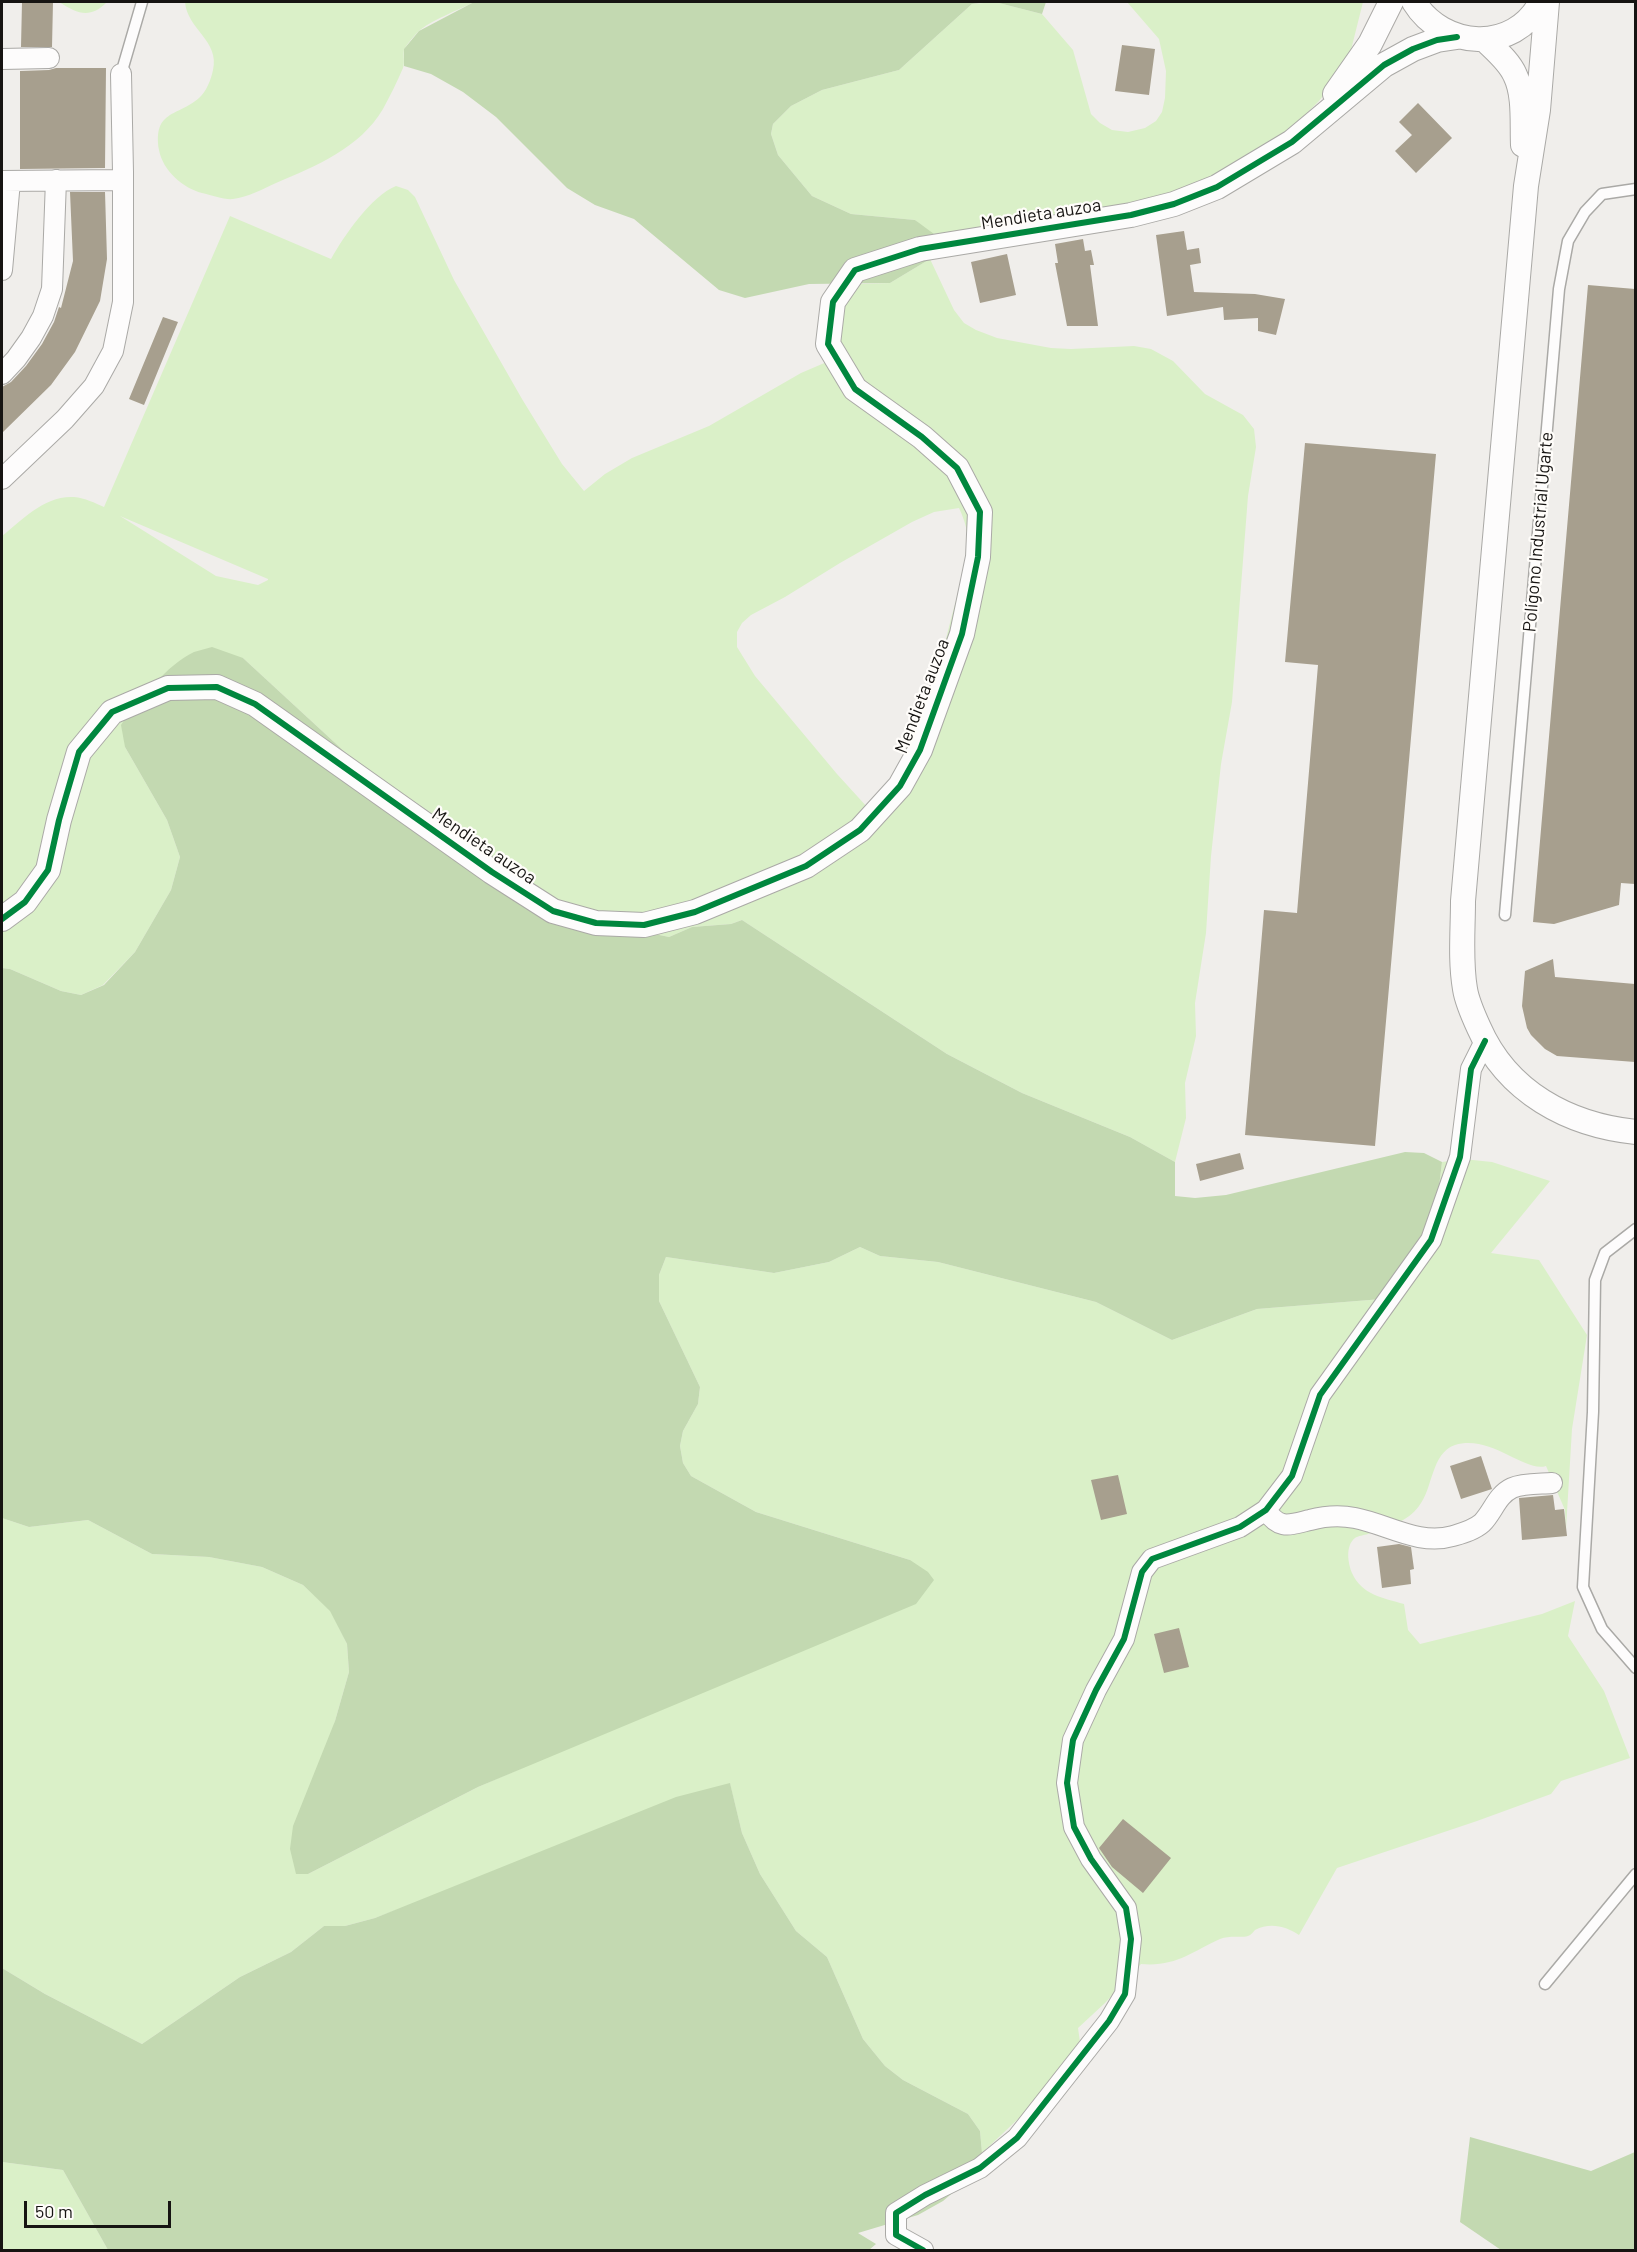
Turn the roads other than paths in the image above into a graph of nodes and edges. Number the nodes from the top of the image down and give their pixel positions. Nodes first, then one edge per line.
1 (142, 2) edge
2 (1391, 2) edge
3 (1414, 2) edge
4 (1541, 2) edge
5 (1547, 2) edge
6 (1457, 37) junction
7 (1484, 39) junction
8 (49, 58) dead end
9 (2, 59) edge
10 (121, 74) joint
11 (1292, 142) junction
12 (56, 180) junction
13 (123, 180) junction
14 (6, 181) edge
15 (1526, 186) junction
16 (1635, 189) edge
17 (2, 270) edge
18 (2, 374) edge
19 (2, 478) edge
20 (1505, 915) dead end
21 (2, 919) edge
22 (1485, 1041) junction
23 (1630, 1128) edge
24 (1635, 1229) edge
25 (1552, 1483) dead end
26 (1266, 1510) junction
27 (1635, 1668) edge
28 (1635, 1874) edge
29 (1545, 1984) dead end
30 (922, 2250) edge

1 - 10 lane
2 - 11 street
3 - 6 street
4 - 7 street
5 - 15 street
6 - 7 street
6 - 11 street, Mendieta auzoa
7 - 15 street
8 - 9 street
10 - 13 street
11 - 21 street, Mendieta auzoa
12 - 13 street
12 - 14 street
12 - 18 street
13 - 19 street
14 - 17 street
15 - 22 street
16 - 20 lane, Polígono Industrial Ugarte
22 - 23 street
22 - 26 street
24 - 27 lane
25 - 26 street
26 - 30 street
28 - 29 lane

